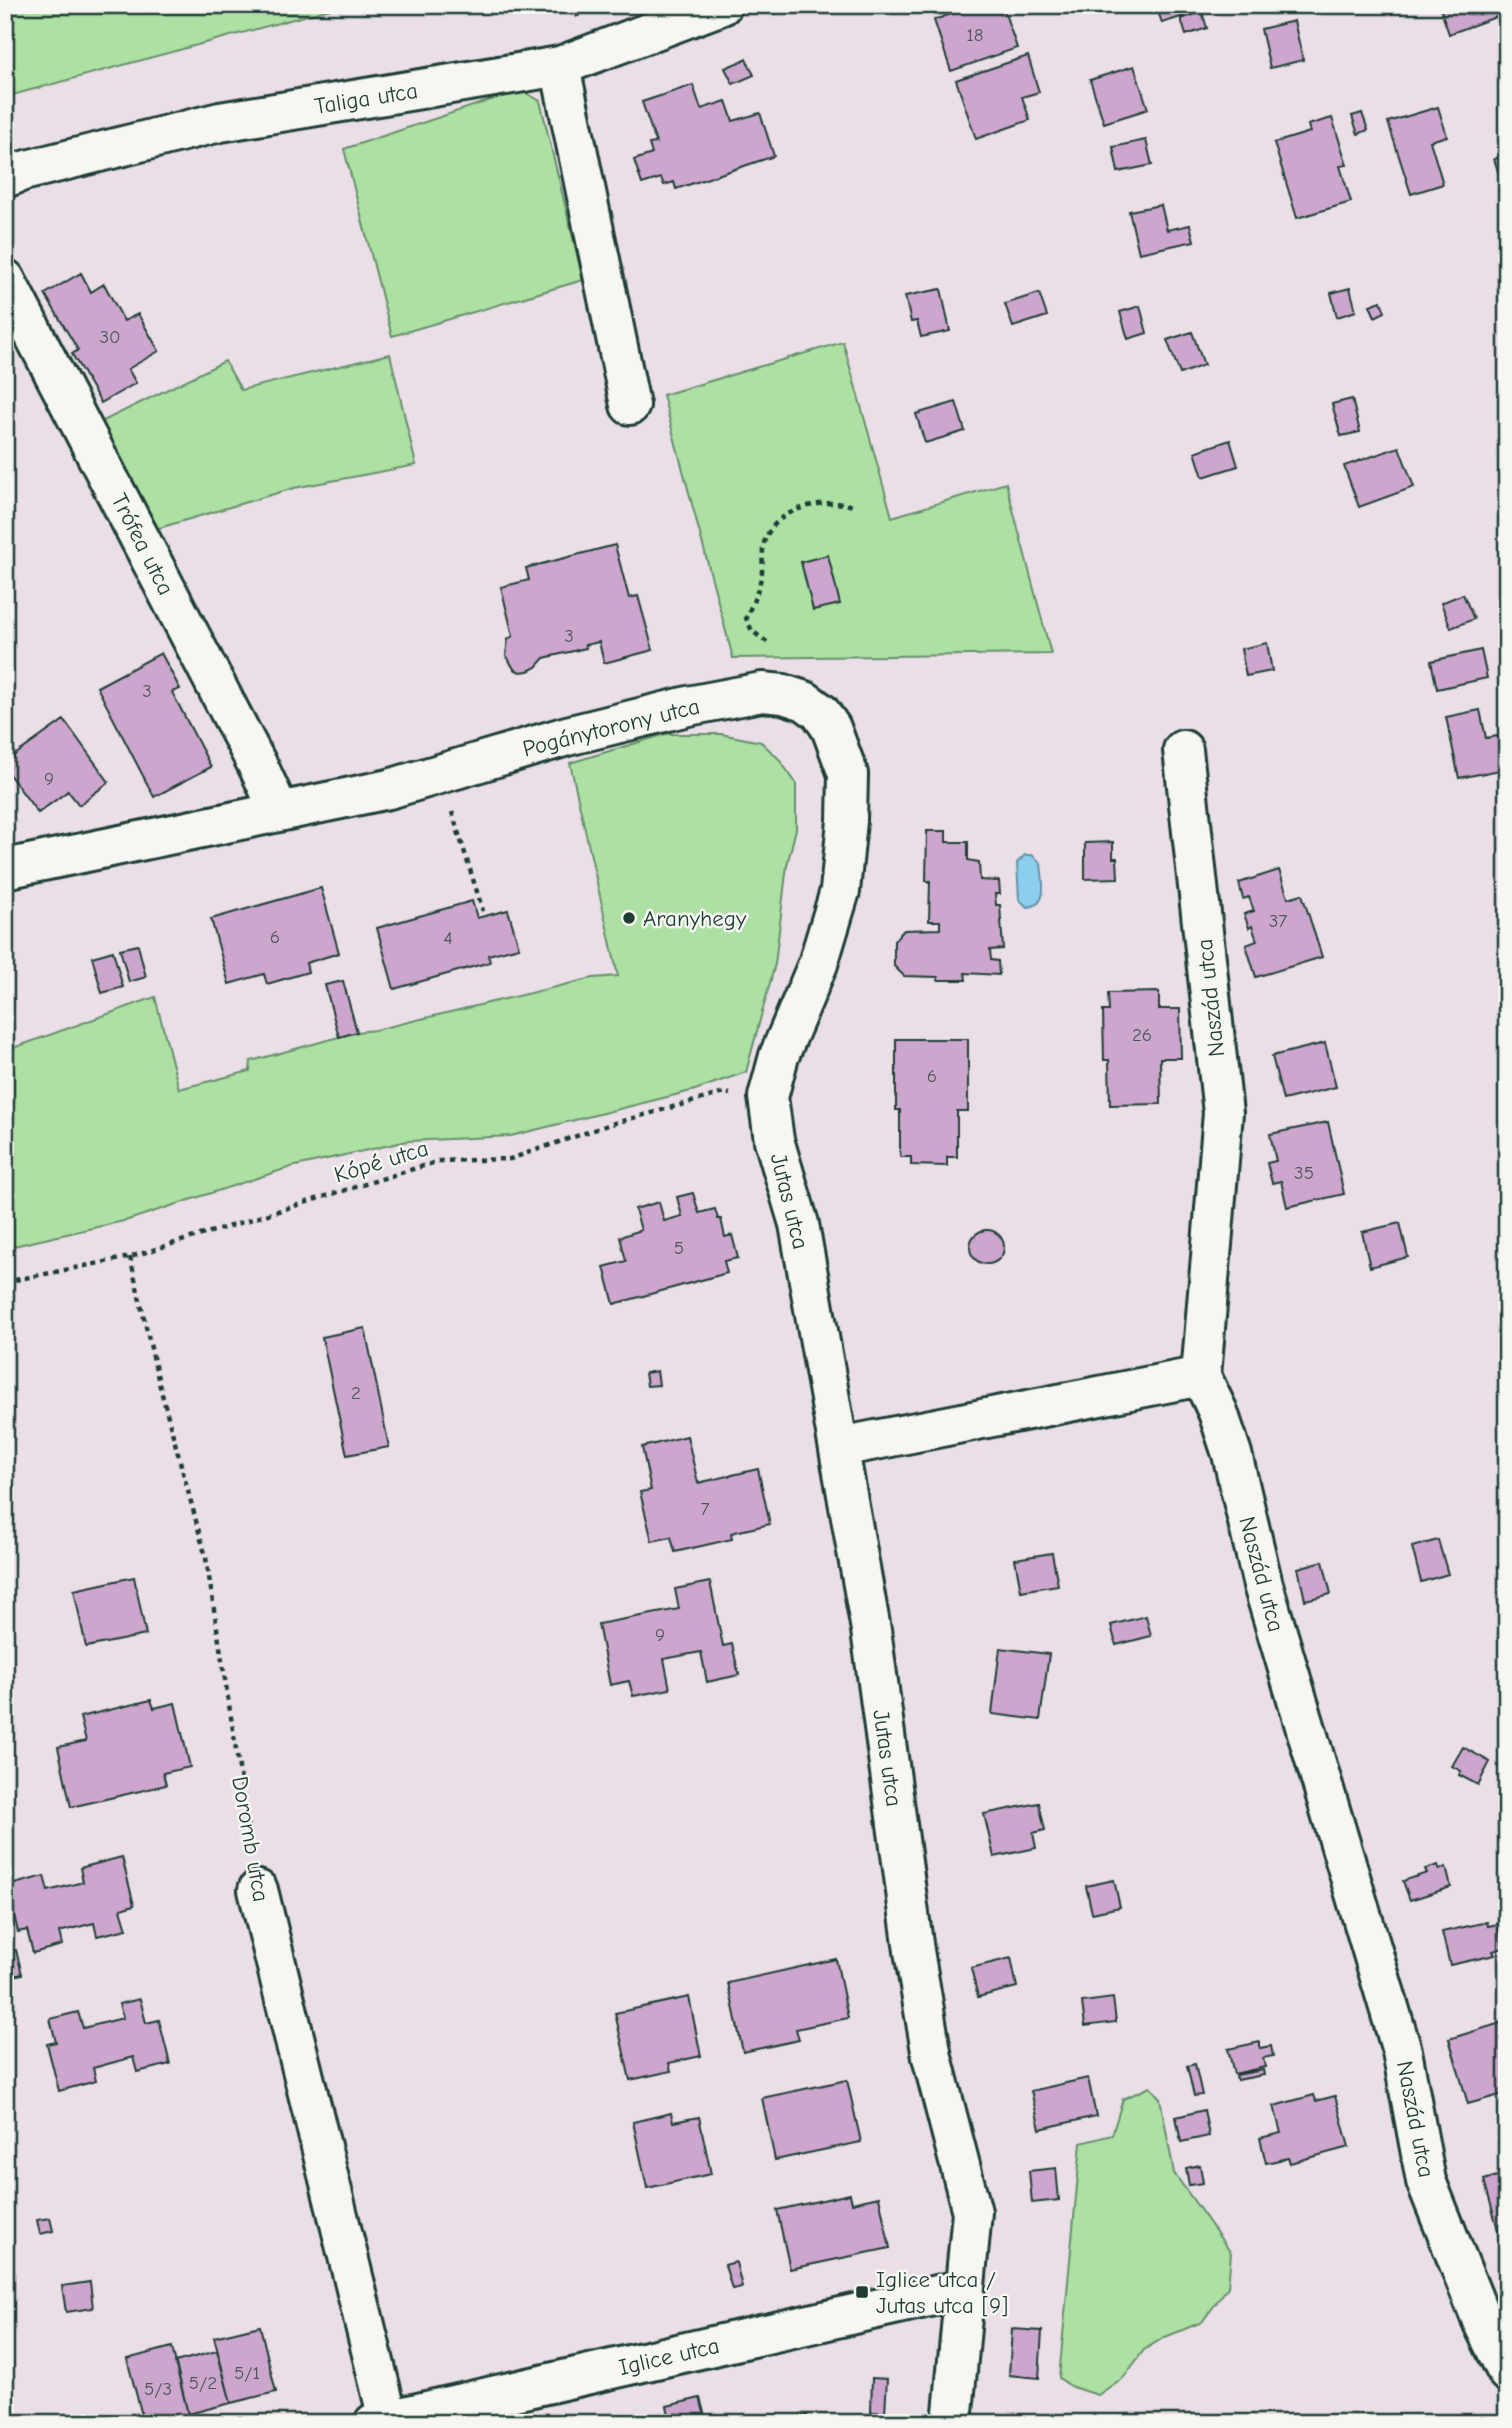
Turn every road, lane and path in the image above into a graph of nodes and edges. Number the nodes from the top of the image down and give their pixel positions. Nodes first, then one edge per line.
1 (722, 5) edge
2 (560, 66) junction
3 (5, 178) edge
4 (5, 279) edge
5 (630, 405) dead end
6 (853, 506) dead end
7 (767, 642) dead end
8 (1183, 750) dead end
9 (441, 774) junction
10 (279, 811) junction
11 (5, 869) edge
12 (483, 911) dead end
13 (768, 1097) junction
14 (130, 1257) junction
15 (5, 1282) edge
16 (1201, 1376) junction
17 (840, 1447) junction
18 (258, 1890) joint
19 (964, 2289) junction
20 (1507, 2372) edge
21 (381, 2421) edge
22 (952, 2423) edge

1 - 2 street, Taliga utca
2 - 3 street, Taliga utca
2 - 5 street
4 - 10 street, Trófea utca
6 - 7 path
8 - 16 street, Naszád utca
9 - 10 street, Pogánytorony utca
9 - 12 path
9 - 13 street, Pogánytorony utca
10 - 11 street, Pogánytorony utca
13 - 14 path, Kópé utca
13 - 17 street, Jutas utca
14 - 15 path, Kópé utca
14 - 18 path, Doromb utca
16 - 17 street
16 - 20 street, Naszád utca
17 - 19 street, Jutas utca
18 - 21 street, Doromb utca
19 - 21 street, Iglice utca
19 - 22 street, Jutas utca

